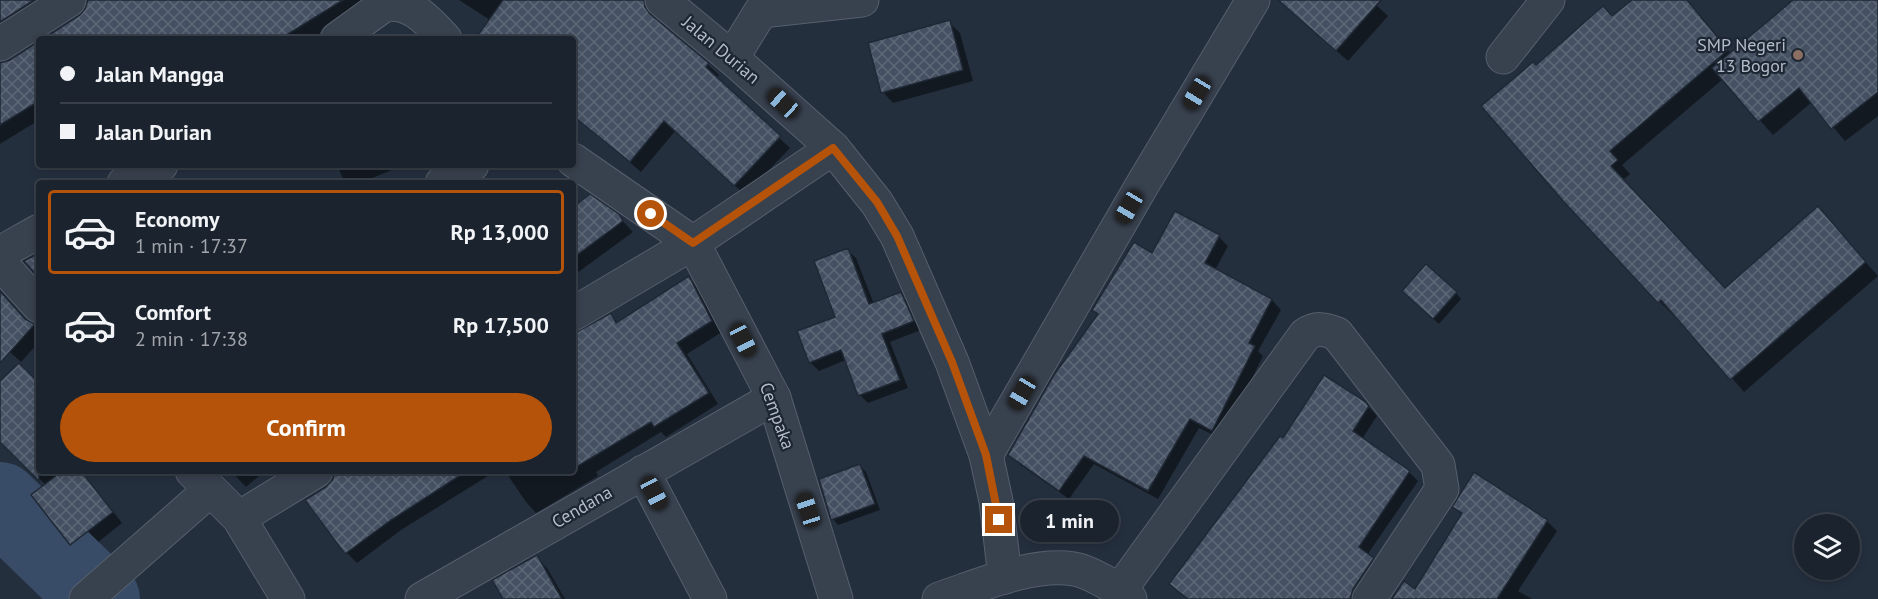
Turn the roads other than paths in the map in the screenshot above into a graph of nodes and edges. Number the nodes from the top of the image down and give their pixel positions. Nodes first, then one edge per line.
1 (69, 0) edge
2 (662, 0) edge
3 (862, 0) edge
4 (1253, 0) edge
5 (1548, 0) edge
6 (341, 36) edge
7 (442, 36) edge
8 (0, 44) edge
9 (1503, 57) dead end
10 (732, 58) junction
11 (833, 148) junction
12 (576, 162) edge
13 (154, 168) edge
14 (163, 168) edge
15 (467, 168) edge
16 (130, 180) edge
17 (173, 180) edge
18 (447, 180) edge
19 (36, 233) edge
20 (693, 243) junction
21 (0, 253) edge
22 (0, 262) edge
23 (36, 303) edge
24 (576, 312) edge
25 (774, 398) junction
26 (986, 455) junction
27 (643, 472) junction
28 (311, 474) edge
29 (201, 480) edge
30 (239, 518) junction
31 (1005, 577) junction
32 (97, 589) edge
33 (462, 589) edge
34 (1125, 595) edge
35 (288, 599) edge
36 (422, 599) edge
37 (710, 599) edge
38 (836, 599) edge
39 (939, 599) edge
40 (1369, 599) edge

1 - 8 street
2 - 10 street, Jalan Durian
3 - 10 street
4 - 26 street
5 - 9 street
6 - 7 street
10 - 11 street, Jalan Durian
11 - 20 street
11 - 26 street, Jalan Durian
12 - 20 street
13 - 16 street
14 - 17 street
15 - 18 street
19 - 21 street
20 - 24 street
20 - 25 street, Cempaka
22 - 23 street
25 - 27 street, Cendana
25 - 38 street, Cempaka
26 - 31 street, Jalan Durian
27 - 33 street, Cendana
27 - 37 street
28 - 30 street
29 - 30 street
29 - 32 street
30 - 35 street
31 - 34 street
31 - 39 street
33 - 36 street, Cendana
34 - 40 street

